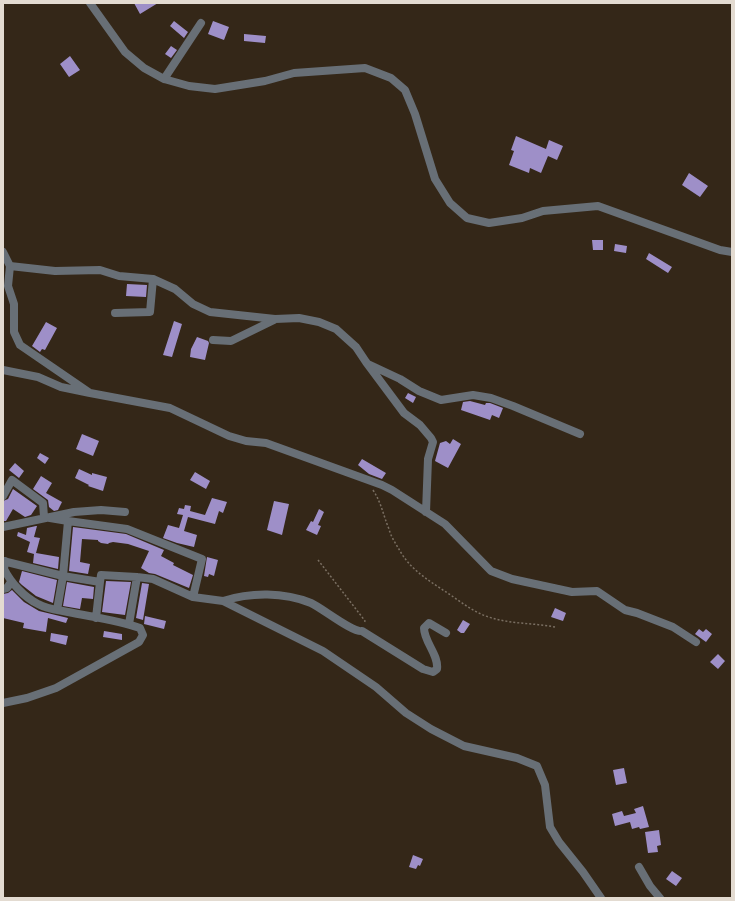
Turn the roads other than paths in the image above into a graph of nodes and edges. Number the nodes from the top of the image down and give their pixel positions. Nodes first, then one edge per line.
1 (90, 3) edge
2 (201, 23) dead end
3 (164, 79) junction
4 (3, 252) edge
5 (732, 252) edge
6 (10, 266) junction
7 (153, 279) junction
8 (115, 313) dead end
9 (275, 319) junction
10 (213, 340) dead end
11 (366, 362) junction
12 (3, 370) edge
13 (90, 393) junction
14 (580, 434) dead end
15 (3, 496) edge
16 (126, 512) dead end
17 (426, 512) junction
18 (44, 517) junction
19 (68, 521) junction
20 (3, 527) edge
21 (4, 561) edge
22 (63, 576) junction
23 (137, 577) junction
24 (12, 582) junction
25 (100, 582) junction
26 (3, 589) edge
27 (192, 597) junction
28 (223, 601) junction
29 (57, 610) junction
30 (96, 618) junction
31 (129, 624) junction
32 (446, 633) dead end
33 (696, 642) dead end
34 (3, 703) edge
35 (640, 867) dead end
36 (601, 898) edge
37 (660, 898) edge

1 - 3 street
2 - 3 street
3 - 5 street
4 - 6 street
6 - 7 street
6 - 13 street
7 - 8 street
7 - 9 street
9 - 10 street
9 - 11 street
11 - 14 street
11 - 17 street
12 - 13 street
13 - 17 street
15 - 18 street
16 - 18 street
17 - 33 street
18 - 19 street
18 - 20 street
19 - 22 street
19 - 27 street
21 - 22 street
21 - 24 street
22 - 25 street
22 - 29 street
23 - 25 street
23 - 27 street
23 - 31 street
24 - 26 street
24 - 29 street
25 - 30 street
27 - 28 street
28 - 32 street
28 - 36 street
29 - 30 street
30 - 31 street
31 - 34 street
35 - 37 street

